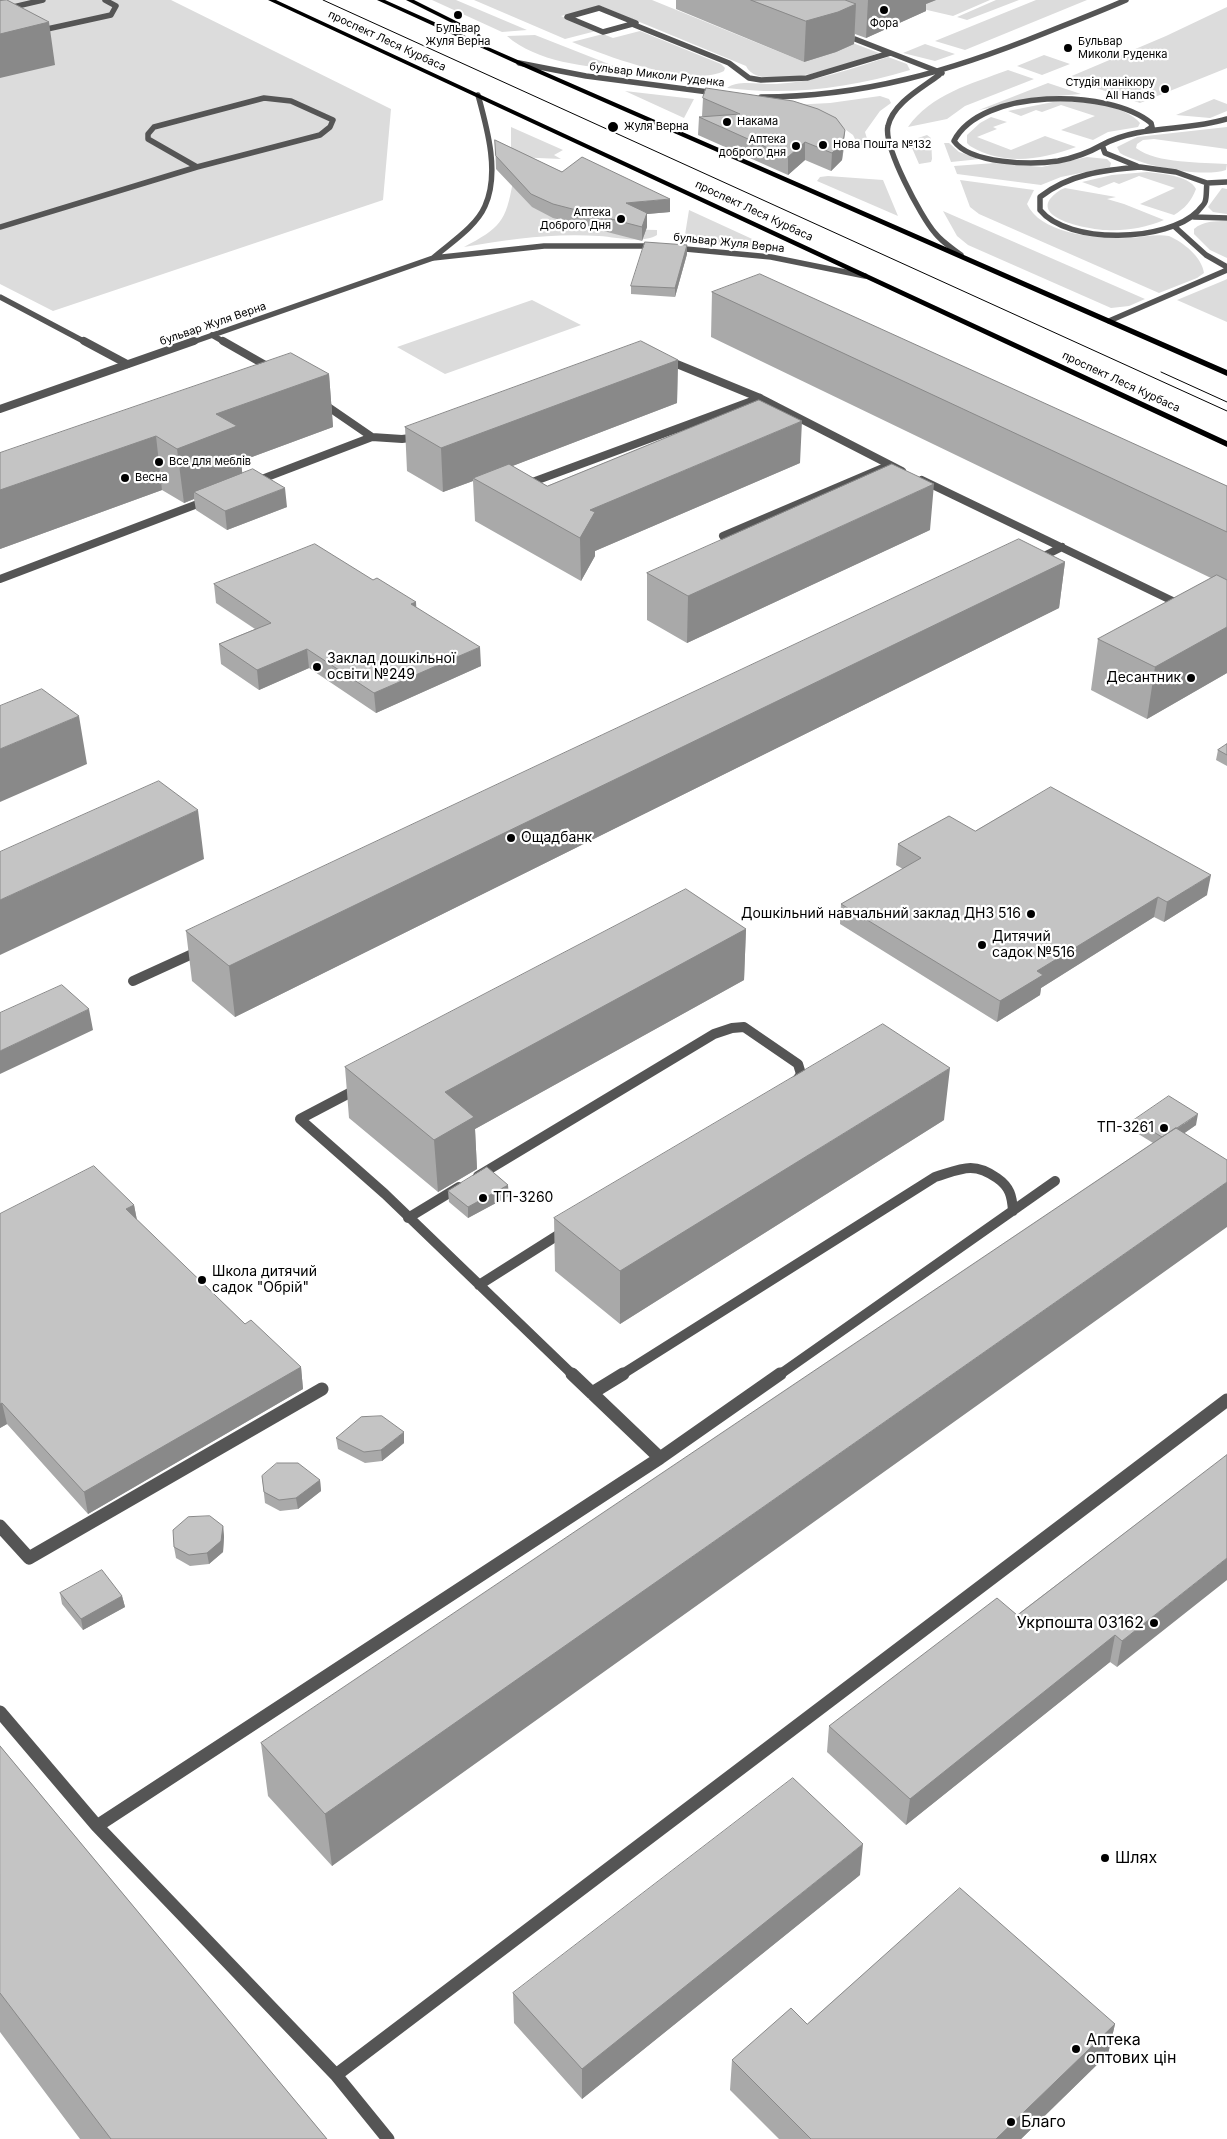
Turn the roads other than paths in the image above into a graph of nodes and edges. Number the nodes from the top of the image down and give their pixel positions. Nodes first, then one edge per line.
1 (43, 0) edge
2 (105, 0) edge
3 (271, 0) edge
4 (380, 0) edge
5 (409, 0) edge
6 (1126, 0) edge
7 (0, 10) edge
8 (632, 24) junction
9 (832, 30) edge
10 (27, 34) edge
11 (488, 49) junction
12 (890, 53) junction
13 (519, 63) junction
14 (942, 73) junction
15 (727, 94) edge
16 (478, 95) junction
17 (755, 97) edge
18 (1227, 119) edge
19 (1146, 130) junction
20 (1102, 145) junction
21 (197, 167) junction
22 (1140, 167) junction
23 (1227, 182) edge
24 (1207, 183) junction
25 (1194, 217) junction
26 (1227, 218) edge
27 (0, 227) edge
28 (1175, 227) junction
29 (961, 255) junction
30 (433, 258) junction
31 (1227, 268) edge
32 (871, 277) junction
33 (0, 297) edge
34 (1109, 321) junction
35 (212, 335) junction
36 (659, 360) edge
37 (127, 364) junction
38 (1227, 373) edge
39 (285, 377) edge
40 (760, 398) junction
41 (316, 399) edge
42 (0, 409) edge
43 (372, 437) junction
44 (422, 437) edge
45 (1227, 444) edge
46 (890, 465) junction
47 (907, 473) edge
48 (916, 477) edge
49 (522, 486) edge
50 (242, 487) edge
51 (214, 497) edge
52 (723, 536) dead end
53 (1062, 547) junction
54 (1026, 564) edge
55 (0, 579) edge
56 (1186, 608) edge
57 (211, 945) edge
58 (133, 981) dead end
59 (370, 1081) edge
60 (788, 1088) edge
61 (1055, 1181) dead end
62 (1013, 1210) junction
63 (408, 1218) junction
64 (579, 1221) edge
65 (479, 1286) junction
66 (322, 1389) dead end
67 (592, 1393) junction
68 (1227, 1400) edge
69 (660, 1458) junction
70 (0, 1526) edge
71 (0, 1712) edge
72 (98, 1826) junction
73 (336, 2075) junction
74 (388, 2139) edge

1 - 7 street
2 - 10 street
3 - 16 main road, проспект Леся Курбаса
4 - 11 main road
5 - 11 main road
6 - 14 street
8 - 8 street
8 - 12 street
9 - 12 street
11 - 13 main road
12 - 14 street
13 - 15 street, бульвар Миколи Руденка
13 - 29 main road
14 - 17 street
14 - 29 street
16 - 30 street, бульвар Жуля Верна
16 - 32 main road, проспект Леся Курбаса
18 - 19 street
19 - 20 street
19 - 20 street
20 - 22 street
21 - 21 street
21 - 27 street
22 - 24 street
22 - 28 street
23 - 24 street
24 - 25 street
25 - 26 street
25 - 28 street
28 - 31 street
29 - 34 main road
30 - 32 street, бульвар Жуля Верна
30 - 35 street, бульвар Жуля Верна
31 - 34 street
32 - 45 main road, проспект Леся Курбаса
33 - 37 street
34 - 38 main road
35 - 37 street, бульвар Жуля Верна
35 - 39 street
36 - 40 street
37 - 42 street, бульвар Жуля Верна
40 - 46 street
40 - 49 street
41 - 43 street
43 - 44 street
43 - 50 street
46 - 47 street
46 - 52 street
48 - 53 street
51 - 55 street
53 - 54 street
53 - 56 street
57 - 58 street
59 - 63 street
60 - 63 street
61 - 62 street
62 - 67 street
62 - 69 street
63 - 65 street
64 - 65 street
65 - 67 street
66 - 70 street
67 - 69 street
68 - 73 street
69 - 72 street
71 - 72 street
72 - 73 street
73 - 74 street

